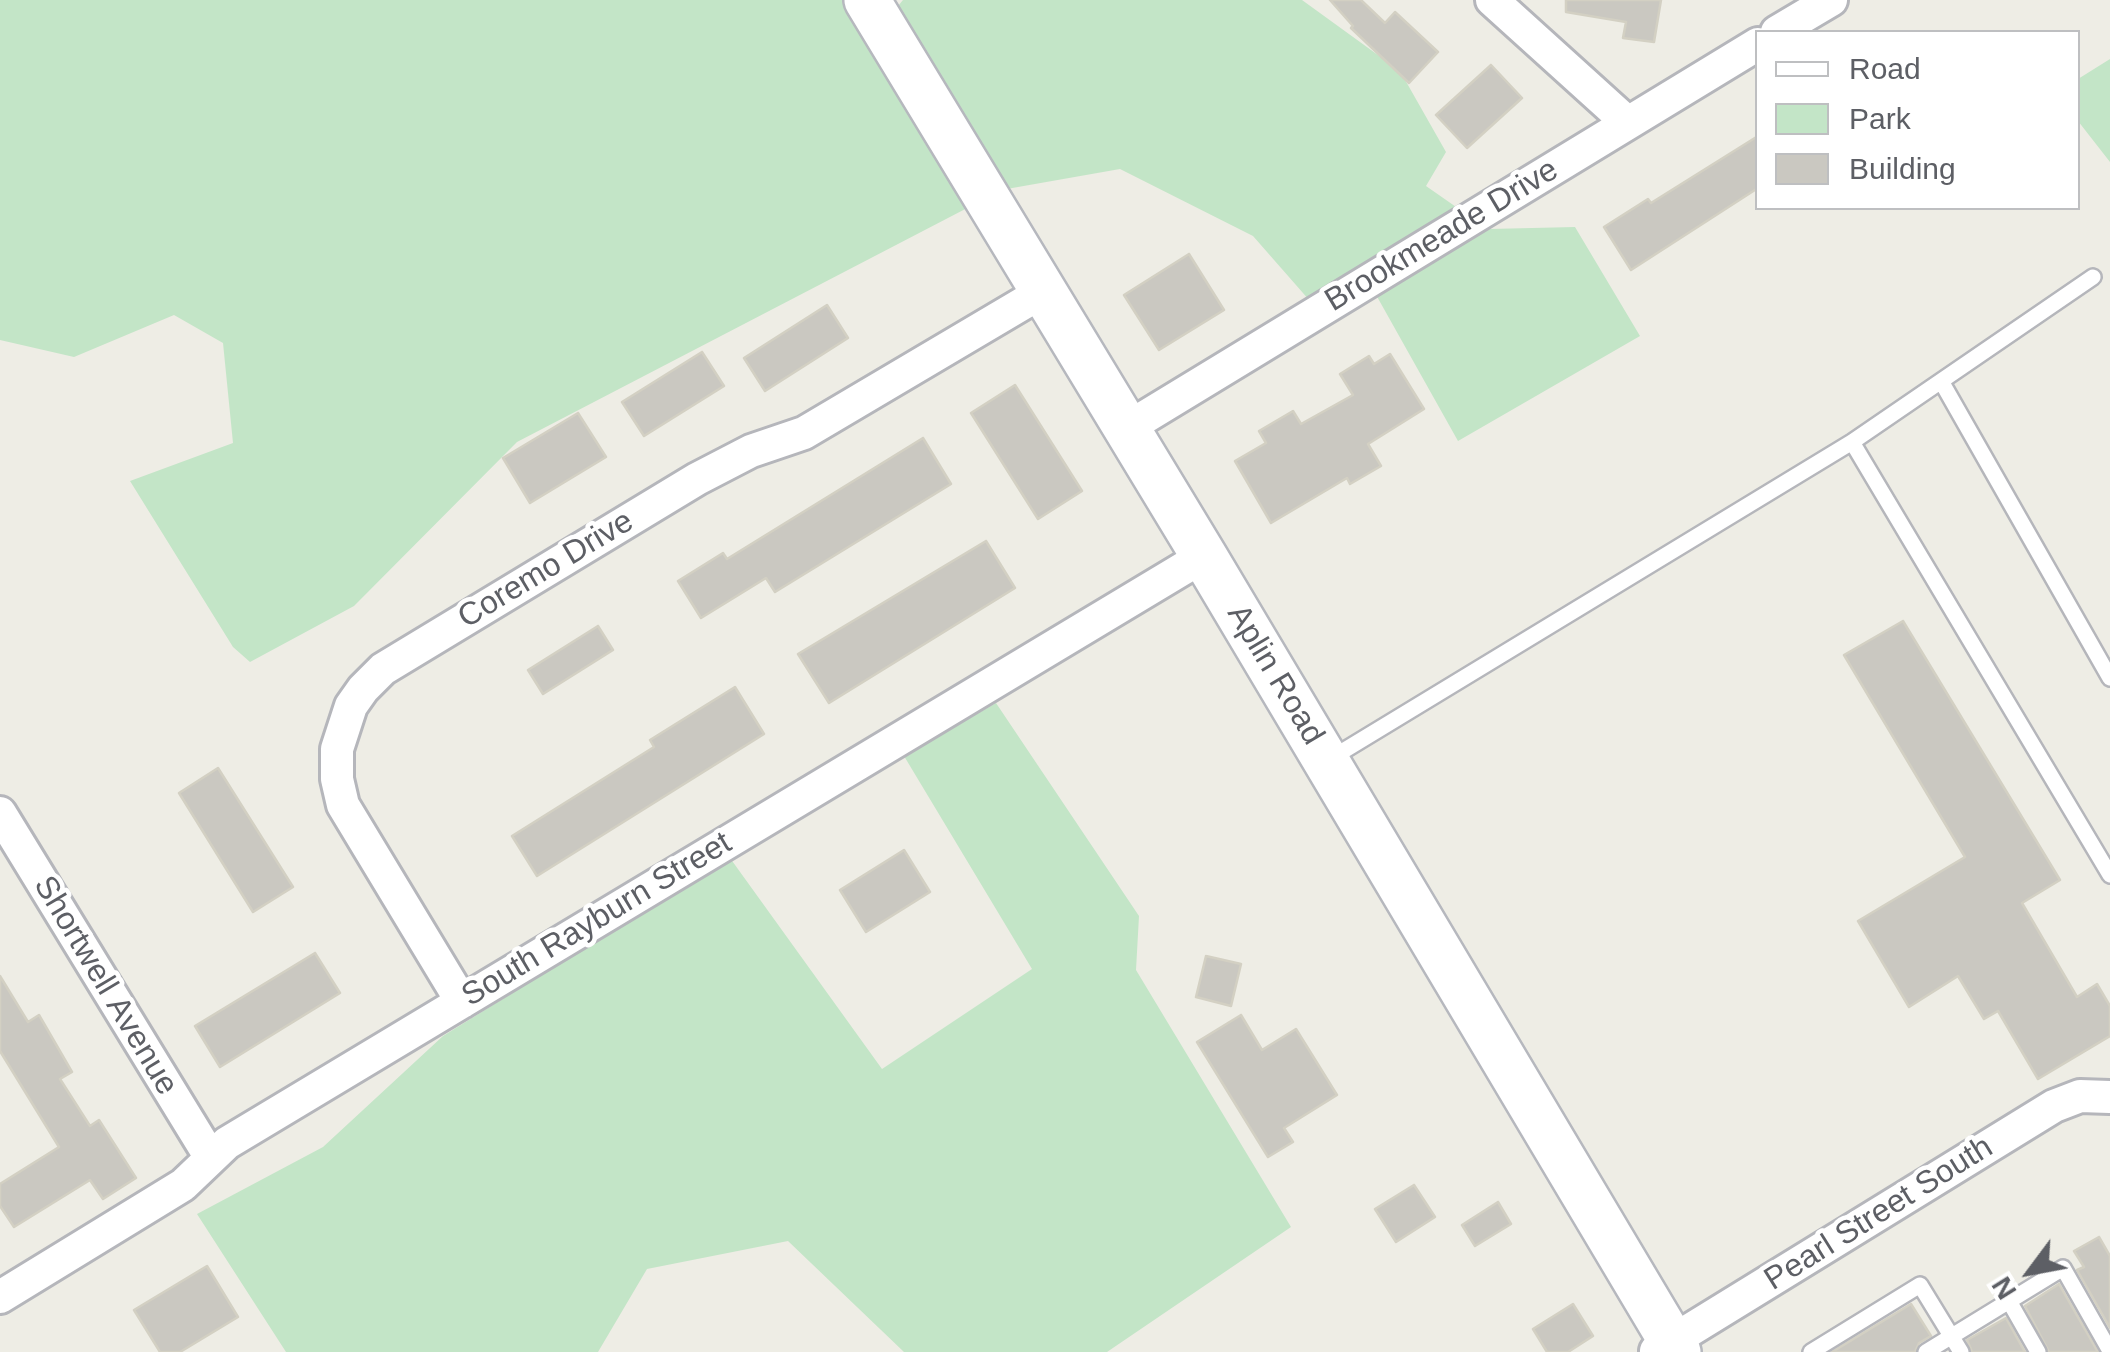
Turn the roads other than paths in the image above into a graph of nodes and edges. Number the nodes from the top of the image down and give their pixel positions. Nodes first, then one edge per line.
1 (867, 0) edge
2 (1492, 0) edge
3 (1831, 0) edge
4 (1780, 30) edge
5 (1755, 46) edge
6 (1628, 122) junction
7 (2093, 277) dead end
8 (1044, 292) junction
9 (1941, 381) junction
10 (1126, 428) junction
11 (1852, 442) junction
12 (1204, 556) junction
13 (2110, 678) edge
14 (1326, 761) junction
15 (0, 813) edge
16 (2110, 875) edge
17 (462, 1002) junction
18 (2110, 1097) edge
19 (211, 1158) junction
20 (0, 1297) edge
21 (2009, 1301) junction
22 (1952, 1336) junction
23 (1668, 1348) edge
24 (2110, 1351) edge
25 (1812, 1352) edge
26 (1926, 1352) edge
27 (1962, 1352) edge
28 (2038, 1352) edge

1 - 8 street, Aplin Road
2 - 6 street
3 - 4 street
5 - 6 street, Brookmeade Drive
6 - 10 street, Brookmeade Drive
7 - 9 lane
8 - 10 street, Aplin Road
8 - 17 street, Coremo Drive
9 - 11 lane
9 - 13 lane
10 - 12 street, Aplin Road
11 - 14 lane
11 - 16 lane
12 - 14 street, Aplin Road
12 - 17 street, South Rayburn Street
14 - 23 street, Aplin Road
15 - 19 street, Shortwell Avenue
17 - 19 street, South Rayburn Street
18 - 23 street, Pearl Street South
19 - 20 street, South Rayburn Street
21 - 22 lane
21 - 24 lane
21 - 28 lane
22 - 25 lane
22 - 26 lane
22 - 27 lane

